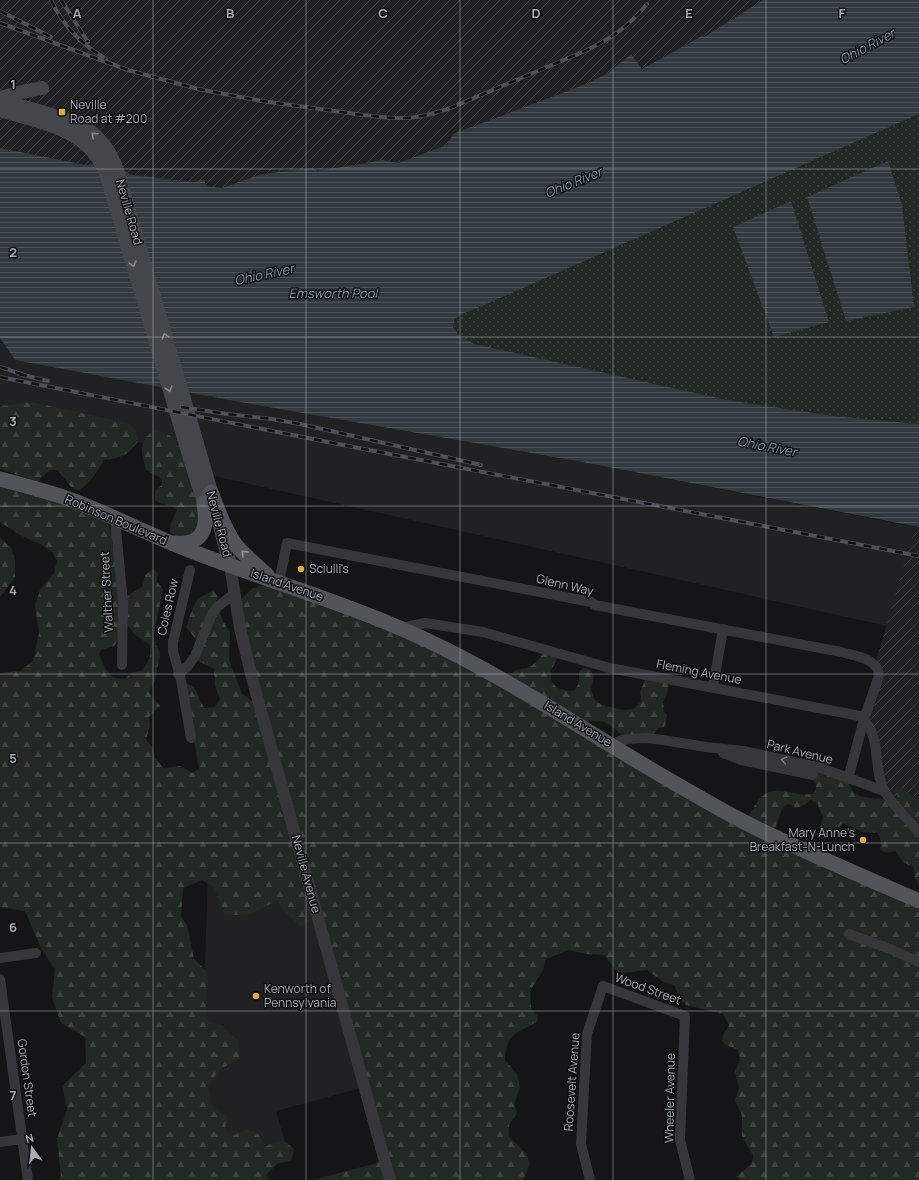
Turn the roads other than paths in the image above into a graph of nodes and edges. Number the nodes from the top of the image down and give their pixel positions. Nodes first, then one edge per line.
1 (42, 88) dead end
2 (0, 99) edge
3 (0, 110) edge
4 (112, 173) junction
5 (0, 479) edge
6 (208, 498) junction
7 (115, 518) junction
8 (168, 542) junction
9 (230, 566) junction
10 (190, 570) dead end
11 (276, 581) junction
12 (234, 594) junction
13 (403, 629) junction
14 (723, 630) junction
15 (122, 665) dead end
16 (178, 674) junction
17 (713, 687) junction
18 (864, 719) junction
19 (191, 738) dead end
20 (612, 745) junction
21 (706, 747) junction
22 (813, 775) dead end
23 (848, 779) junction
24 (884, 791) junction
25 (919, 833) edge
26 (919, 901) edge
27 (849, 934) dead end
28 (36, 953) dead end
29 (0, 958) edge
30 (919, 962) edge
31 (0, 979) edge
32 (603, 986) joint
33 (685, 1016) joint
34 (22, 1138) junction
35 (0, 1142) edge
36 (28, 1180) edge
37 (390, 1180) edge
38 (590, 1180) edge
39 (690, 1180) edge

1 - 2 main road
4 -> 2 main road, Neville Road
3 - 4 main road, Neville Road
4 - 6 main road, Neville Road
5 - 7 main road, Robinson Boulevard
6 - 8 main road
6 - 9 main road, Neville Road
11 -> 6 main road
7 - 8 main road, Robinson Boulevard
7 - 15 street, Walther Street
8 - 9 main road, Robinson Boulevard
9 - 11 main road, Island Avenue
9 - 12 street, Neville Avenue
10 - 16 street, Coles Row
11 - 13 main road, Island Avenue
11 - 14 street, Glenn Way
12 - 16 street
12 - 37 street, Neville Avenue
13 - 17 street, Fleming Avenue
13 - 20 main road, Island Avenue
14 - 17 street
14 - 18 street, Glenn Way
16 - 19 street, Coles Row
17 - 18 street, Fleming Avenue
18 - 23 street
18 - 24 street
20 - 21 street, Park Avenue
20 - 26 main road, Island Avenue
21 - 22 street, Park Avenue
23 -> 21 street, Park Avenue
23 - 24 street, Park Avenue
24 - 25 street
27 - 30 street
28 - 29 street
31 - 34 street, Gordon Street
32 - 33 street, Wood Street
32 - 38 street, Roosevelt Avenue
33 - 39 street, Wheeler Avenue
34 - 35 street
34 - 36 street, Gordon Street

